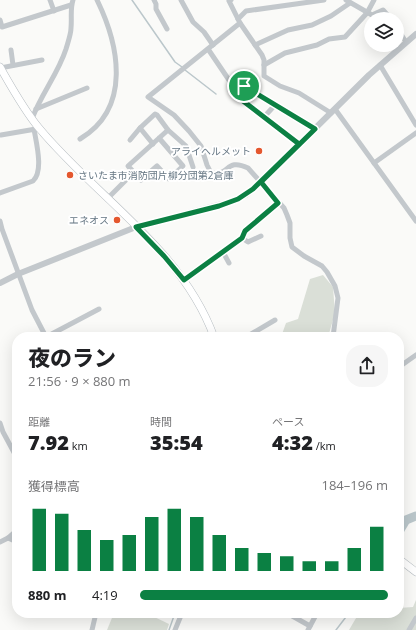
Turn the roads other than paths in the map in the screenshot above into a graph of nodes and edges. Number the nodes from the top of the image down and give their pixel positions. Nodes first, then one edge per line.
1 (50, 0) edge
2 (97, 0) edge
3 (154, 0) edge
4 (181, 0) edge
5 (231, 0) edge
6 (324, 0) edge
7 (374, 0) edge
8 (72, 1) edge
9 (348, 1) edge
10 (54, 11) junction
11 (366, 12) edge
12 (368, 12) edge
13 (364, 17) edge
14 (0, 20) edge
15 (239, 21) junction
16 (167, 29) dead end
17 (416, 34) edge
18 (404, 39) edge
19 (406, 42) junction
20 (255, 45) junction
21 (210, 47) junction
22 (11, 50) dead end
23 (42, 60) dead end
24 (13, 65) junction
25 (264, 65) junction
26 (380, 65) junction
27 (0, 67) edge
28 (231, 83) dead end
29 (87, 88) dead end
30 (275, 105) junction
31 (36, 109) junction
32 (333, 111) junction
33 (264, 117) junction
34 (32, 119) junction
35 (416, 125) edge
36 (140, 128) junction
37 (37, 129) junction
38 (315, 129) junction
39 (168, 130) junction
40 (416, 133) edge
41 (1, 135) dead end
42 (160, 138) junction
43 (80, 139) dead end
44 (130, 140) dead end
45 (153, 144) junction
46 (299, 144) junction
47 (374, 163) junction
48 (193, 167) dead end
49 (133, 173) junction
50 (261, 182) junction
51 (0, 193) edge
52 (107, 198) junction
53 (278, 203) junction
54 (0, 221) edge
55 (416, 221) edge
56 (136, 227) junction
57 (261, 236) dead end
58 (242, 238) junction
59 (223, 252) junction
60 (229, 263) dead end
61 (18, 274) junction
62 (184, 280) junction
63 (0, 283) edge
64 (99, 309) dead end
65 (275, 320) dead end
66 (43, 332) edge
67 (55, 332) edge
68 (212, 332) edge
69 (255, 332) edge
70 (334, 332) edge
71 (416, 355) edge
72 (404, 363) edge
73 (0, 423) edge
74 (12, 449) edge
75 (12, 534) edge
76 (8, 538) junction
77 (12, 540) edge
78 (0, 542) edge
79 (404, 564) edge
80 (416, 572) edge
81 (95, 618) edge
82 (180, 618) edge
83 (294, 618) edge
84 (314, 618) edge
85 (416, 618) edge
86 (309, 628) edge
87 (92, 630) edge
88 (175, 630) edge
89 (409, 630) edge

1 - 10 street
2 - 43 street
3 - 16 street
4 - 21 street
5 - 15 street
6 - 15 street
7 - 12 street
8 - 10 street
8 - 31 street
9 - 11 street
9 - 20 street
10 - 14 street
13 - 25 street
15 - 20 street
15 - 21 street
17 - 19 street
18 - 19 street
19 - 26 street
20 - 25 street
21 - 28 street
21 - 50 street
22 - 24 street
23 - 24 street
24 - 27 street
25 - 32 street
26 - 32 street
26 - 35 street
27 - 34 main road
29 - 31 street
30 - 33 street
30 - 33 street
30 - 38 street
31 - 34 street
32 - 38 street
32 - 47 street
33 - 46 street
34 - 37 main road
36 - 39 street
36 - 44 street
36 - 45 street
37 - 41 street
37 - 51 street
37 - 52 main road
38 - 46 street
39 - 42 street
39 - 48 street
40 - 47 street
42 - 45 street
42 - 49 street
45 - 49 street
46 - 50 street
47 - 55 street
49 - 52 street
50 - 53 street
50 - 56 street
52 - 56 main road
53 - 58 street
53 - 70 street
54 - 61 street
56 - 61 street
56 - 62 main road
57 - 58 street
58 - 59 street
59 - 60 street
59 - 62 street
61 - 63 street
61 - 66 street
62 - 68 main road
64 - 67 street
65 - 69 street
71 - 72 street
73 - 74 street
75 - 76 street
76 - 77 street
76 - 78 street
79 - 80 main road
81 - 87 street
82 - 88 street
83 - 86 street
84 - 86 street
85 - 89 street

